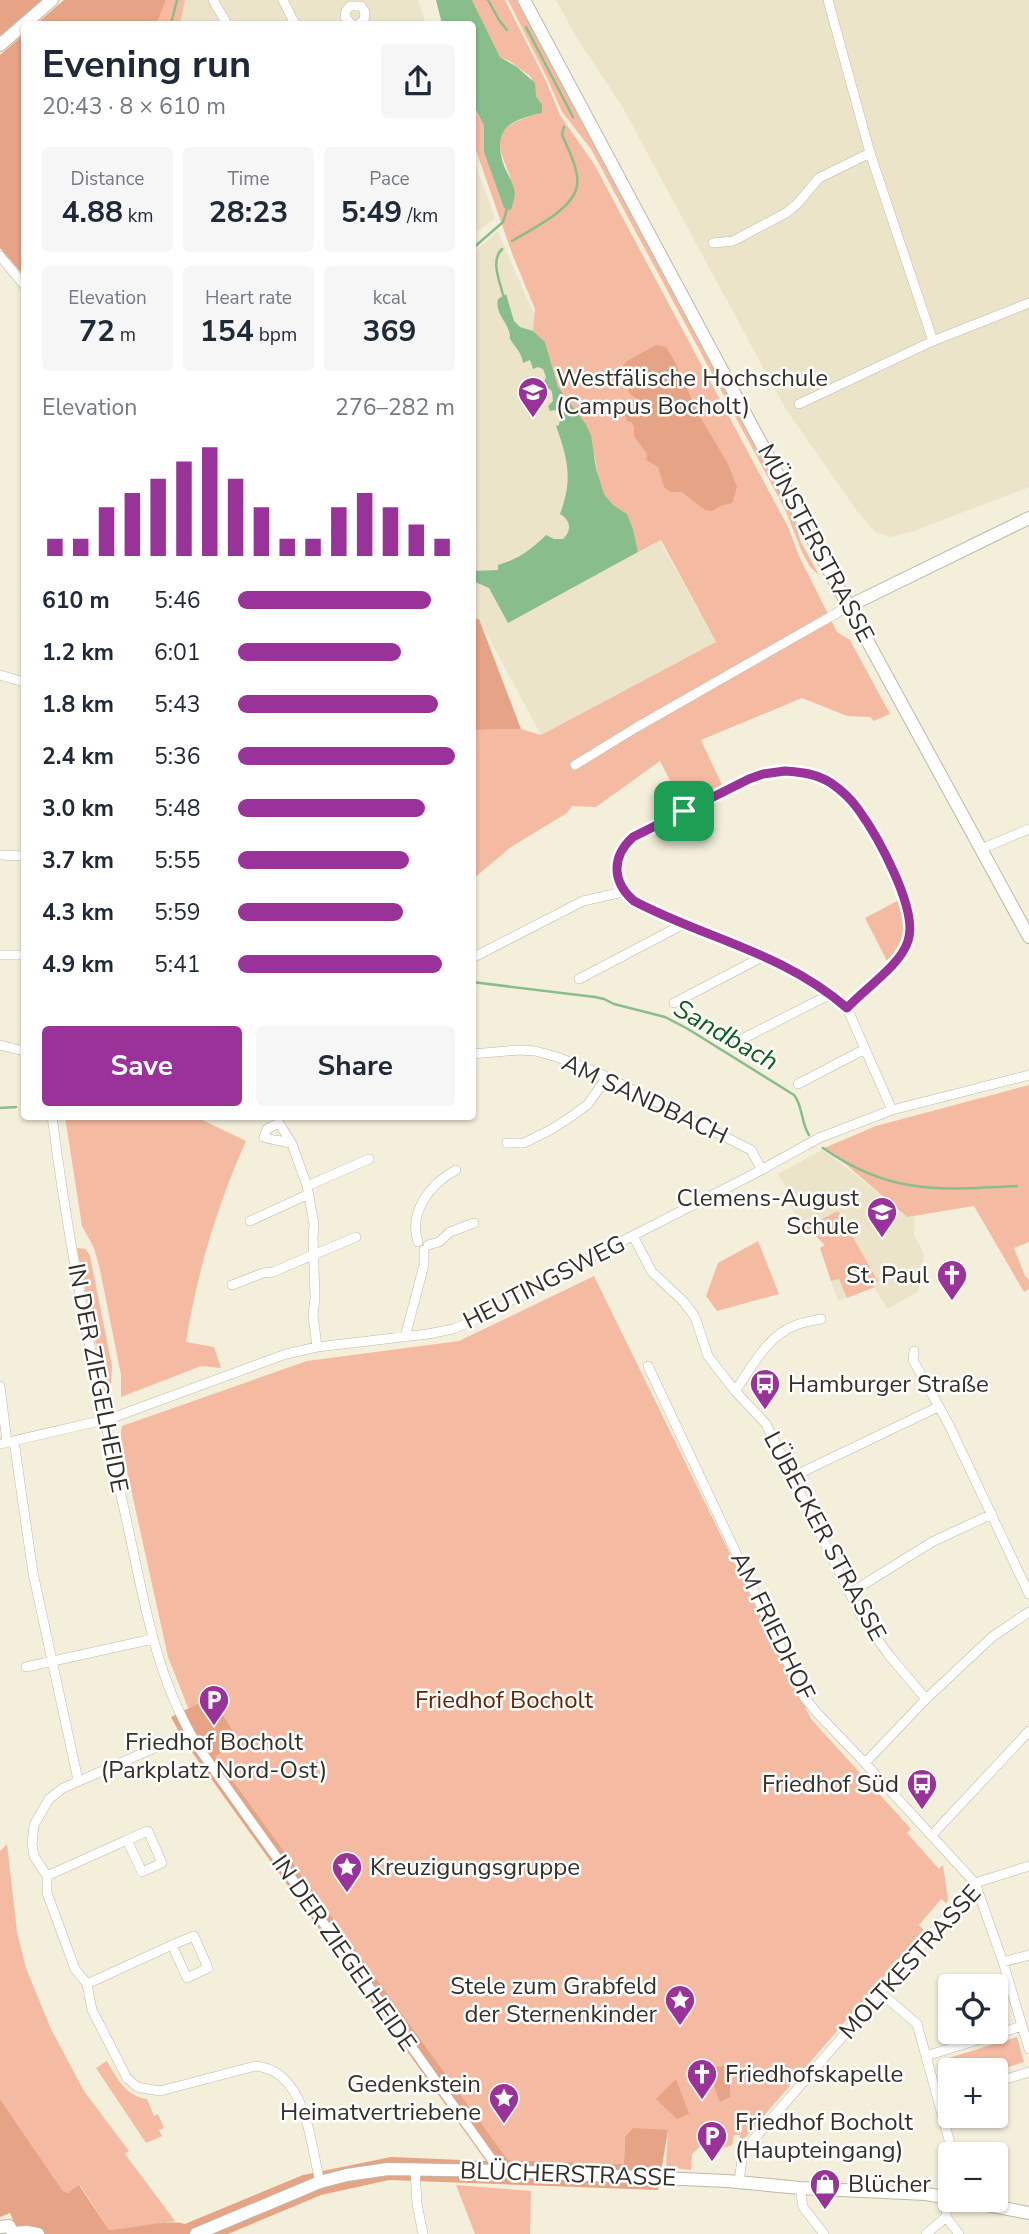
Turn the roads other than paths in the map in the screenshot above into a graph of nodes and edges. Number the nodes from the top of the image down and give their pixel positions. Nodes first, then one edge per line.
1 (52, 0) edge
2 (213, 0) edge
3 (283, 0) edge
4 (524, 0) edge
5 (828, 0) edge
6 (349, 3) edge
7 (28, 21) edge
8 (225, 21) edge
9 (294, 21) edge
10 (348, 21) edge
11 (364, 21) edge
12 (21, 27) edge
13 (0, 45) edge
14 (870, 153) junction
15 (713, 243) dead end
16 (0, 256) edge
17 (21, 281) edge
18 (1029, 303) edge
19 (933, 341) junction
20 (799, 404) dead end
21 (1029, 517) edge
22 (849, 606) junction
23 (0, 677) edge
24 (21, 681) edge
25 (575, 765) dead end
26 (1029, 829) edge
27 (981, 849) junction
28 (0, 855) edge
29 (21, 856) edge
30 (623, 892) junction
31 (683, 922) junction
32 (1029, 937) edge
33 (0, 955) edge
34 (21, 955) edge
35 (476, 956) edge
36 (764, 956) junction
37 (579, 979) dead end
38 (831, 993) junction
39 (674, 1003) dead end
40 (847, 1008) junction
41 (738, 1041) dead end
42 (0, 1045) edge
43 (865, 1049) junction
44 (21, 1050) edge
45 (476, 1054) edge
46 (1029, 1075) edge
47 (607, 1077) junction
48 (798, 1084) dead end
49 (892, 1110) junction
50 (53, 1120) edge
51 (507, 1143) dead end
52 (292, 1144) dead end
53 (369, 1158) dead end
54 (456, 1170) dead end
55 (762, 1170) junction
56 (308, 1190) junction
57 (250, 1221) dead end
58 (474, 1223) dead end
59 (633, 1236) junction
60 (356, 1237) dead end
61 (423, 1246) junction
62 (314, 1256) junction
63 (232, 1285) dead end
64 (821, 1319) dead end
65 (405, 1337) junction
66 (317, 1347) junction
67 (914, 1351) dead end
68 (648, 1366) dead end
69 (0, 1386) edge
70 (735, 1391) junction
71 (938, 1407) junction
72 (105, 1420) junction
73 (7, 1443) edge
74 (794, 1476) junction
75 (992, 1514) junction
76 (850, 1593) junction
77 (1029, 1594) edge
78 (1029, 1612) edge
79 (153, 1639) junction
80 (52, 1661) junction
81 (26, 1667) dead end
82 (926, 1699) junction
83 (1029, 1731) edge
84 (189, 1733) junction
85 (865, 1763) junction
86 (78, 1780) junction
87 (932, 1835) junction
88 (128, 1840) junction
89 (1029, 1866) edge
90 (47, 1876) junction
91 (975, 1883) junction
92 (172, 1945) junction
93 (1029, 1955) edge
94 (1003, 1962) junction
95 (87, 1984) junction
96 (881, 1993) junction
97 (1022, 2026) junction
98 (1029, 2047) edge
99 (926, 2056) junction
100 (1029, 2072) edge
101 (1008, 2078) edge
102 (938, 2100) edge
103 (415, 2168) junction
104 (500, 2171) junction
105 (320, 2182) junction
106 (739, 2182) junction
107 (800, 2188) junction
108 (938, 2197) edge
109 (1008, 2209) edge
110 (948, 2212) edge
111 (1029, 2213) edge
112 (946, 2217) junction
113 (0, 2227) edge
114 (14, 2234) edge
115 (38, 2234) edge
116 (197, 2234) edge
117 (423, 2234) edge
118 (824, 2234) edge
119 (926, 2234) edge
120 (959, 2234) edge

1 - 7 main road
2 - 8 street
3 - 9 street
4 - 22 main road, MÜNSTERSTRASSE
5 - 14 street
6 - 10 street
6 - 11 street
12 - 13 main road
14 - 15 street
14 - 19 street
16 - 17 street
18 - 19 street
19 - 20 street
21 - 22 main road
22 - 25 street
22 - 27 main road, MÜNSTERSTRASSE
23 - 24 street
26 - 27 street
27 - 32 main road, MÜNSTERSTRASSE
28 - 29 street
30 - 31 street
30 - 35 street
30 - 40 street
31 - 36 street
31 - 37 street
33 - 34 street
36 - 38 street
36 - 39 street
38 - 40 street
38 - 41 street
40 - 43 street
42 - 44 street
43 - 48 street
43 - 49 street
45 - 47 street, AM SANDBACH
46 - 49 street, HEUTINGSWEG
47 - 51 street
47 - 55 street, AM SANDBACH
49 - 55 street, HEUTINGSWEG
50 - 72 street, IN DER ZIEGELHEIDE
52 - 56 street
53 - 56 street
54 - 61 street
55 - 59 street, HEUTINGSWEG
56 - 57 street
56 - 62 street
58 - 61 street
59 - 65 street, HEUTINGSWEG
59 - 70 street, LÜBECKER STRASSE
60 - 62 street
61 - 65 street
62 - 63 street
62 - 66 street
64 - 70 street
65 - 66 street, HEUTINGSWEG
66 - 72 street, HEUTINGSWEG
67 - 71 street
68 - 85 street, AM FRIEDHOF
69 - 73 street
70 - 74 street, LÜBECKER STRASSE
71 - 74 street
71 - 75 street
72 - 73 street, HEUTINGSWEG
72 - 79 street, IN DER ZIEGELHEIDE
73 - 80 street
74 - 76 street, LÜBECKER STRASSE
75 - 76 street
75 - 77 street
76 - 82 street, LÜBECKER STRASSE
78 - 82 street
79 - 80 street
79 - 84 street, IN DER ZIEGELHEIDE
80 - 81 street
80 - 86 street
82 - 85 street
83 - 87 street
84 - 86 street
84 - 104 street, IN DER ZIEGELHEIDE
85 - 87 street, AM FRIEDHOF
86 - 90 street
87 - 91 street, AM FRIEDHOF
88 - 88 street
88 - 90 street
89 - 91 street, MOLTKESTRASSE
90 - 95 street
91 - 94 street
91 - 96 street, MOLTKESTRASSE
92 - 92 street
92 - 95 street
93 - 94 street
94 - 97 street
95 - 105 street
96 - 99 street
96 - 106 street, MOLTKESTRASSE
97 - 98 street
97 - 99 street
99 - 102 street
100 - 101 street
103 - 104 main road, BLÜCHERSTRASSE
103 - 105 main road, BLÜCHERSTRASSE
103 - 117 street
104 - 106 main road, BLÜCHERSTRASSE
105 - 116 main road, BLÜCHERSTRASSE
106 - 107 main road, BLÜCHERSTRASSE
107 - 108 main road, BLÜCHERSTRASSE
107 - 118 street
109 - 111 main road, BLÜCHERSTRASSE
110 - 112 street
112 - 119 street
112 - 120 street
113 - 114 main road
114 - 115 main road

